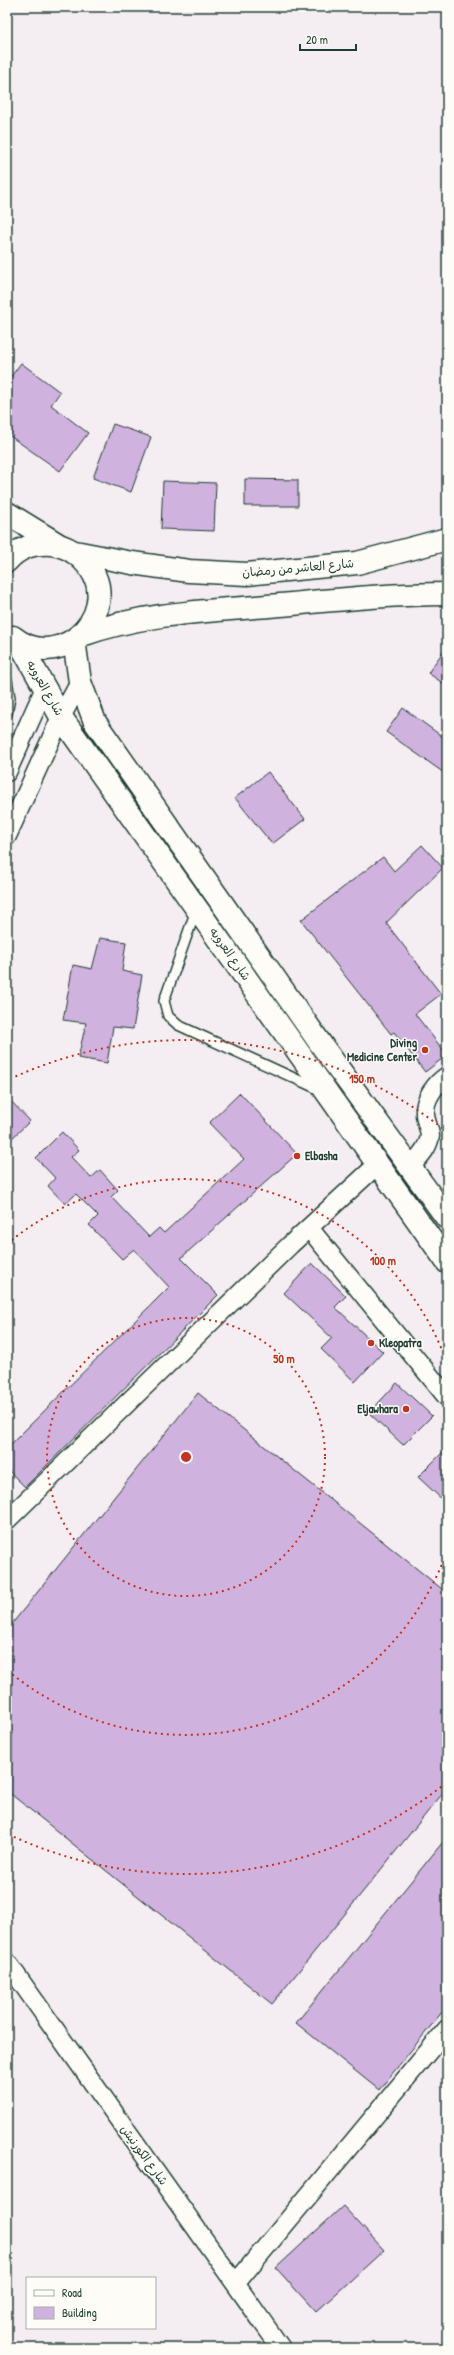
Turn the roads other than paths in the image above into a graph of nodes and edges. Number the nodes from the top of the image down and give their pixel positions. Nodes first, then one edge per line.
1 (7, 513) edge
2 (447, 539) edge
3 (67, 548) junction
4 (7, 561) edge
5 (447, 594) edge
6 (13, 638) edge
7 (78, 638) junction
8 (7, 680) edge
9 (80, 682) junction
10 (44, 690) junction
11 (7, 714) edge
12 (61, 717) junction
13 (7, 772) edge
14 (7, 836) edge
15 (197, 907) junction
16 (447, 1076) edge
17 (330, 1094) junction
18 (378, 1164) junction
19 (410, 1167) junction
20 (447, 1218) edge
21 (309, 1228) junction
22 (447, 1262) edge
23 (447, 1396) edge
24 (7, 1520) edge
25 (7, 1962) edge
26 (447, 2029) edge
27 (236, 2283) junction
28 (282, 2348) edge

1 - 3 main road
2 - 3 main road, شارع العاشر من رمضان
3 - 4 main road
3 - 7 main road
5 - 7 main road
6 - 7 main road
6 - 10 main road, شارع العروبه
7 - 9 main road, شارع العروبه
8 - 11 lane
9 - 12 street
9 - 19 main road, شارع العروبه
10 - 12 main road, شارع العروبه
10 - 13 street
12 - 14 street
12 - 15 main road, شارع العروبه
15 - 17 main road, شارع العروبه
15 - 17 lane
16 - 19 street
17 - 18 main road, شارع العروبه
18 - 21 street
18 - 22 main road, شارع العروبه
19 - 20 main road, شارع العروبه
21 - 23 street
21 - 24 street
25 - 27 street, شارع الكورنيش
26 - 27 street
27 - 28 street, شارع الكورنيش

